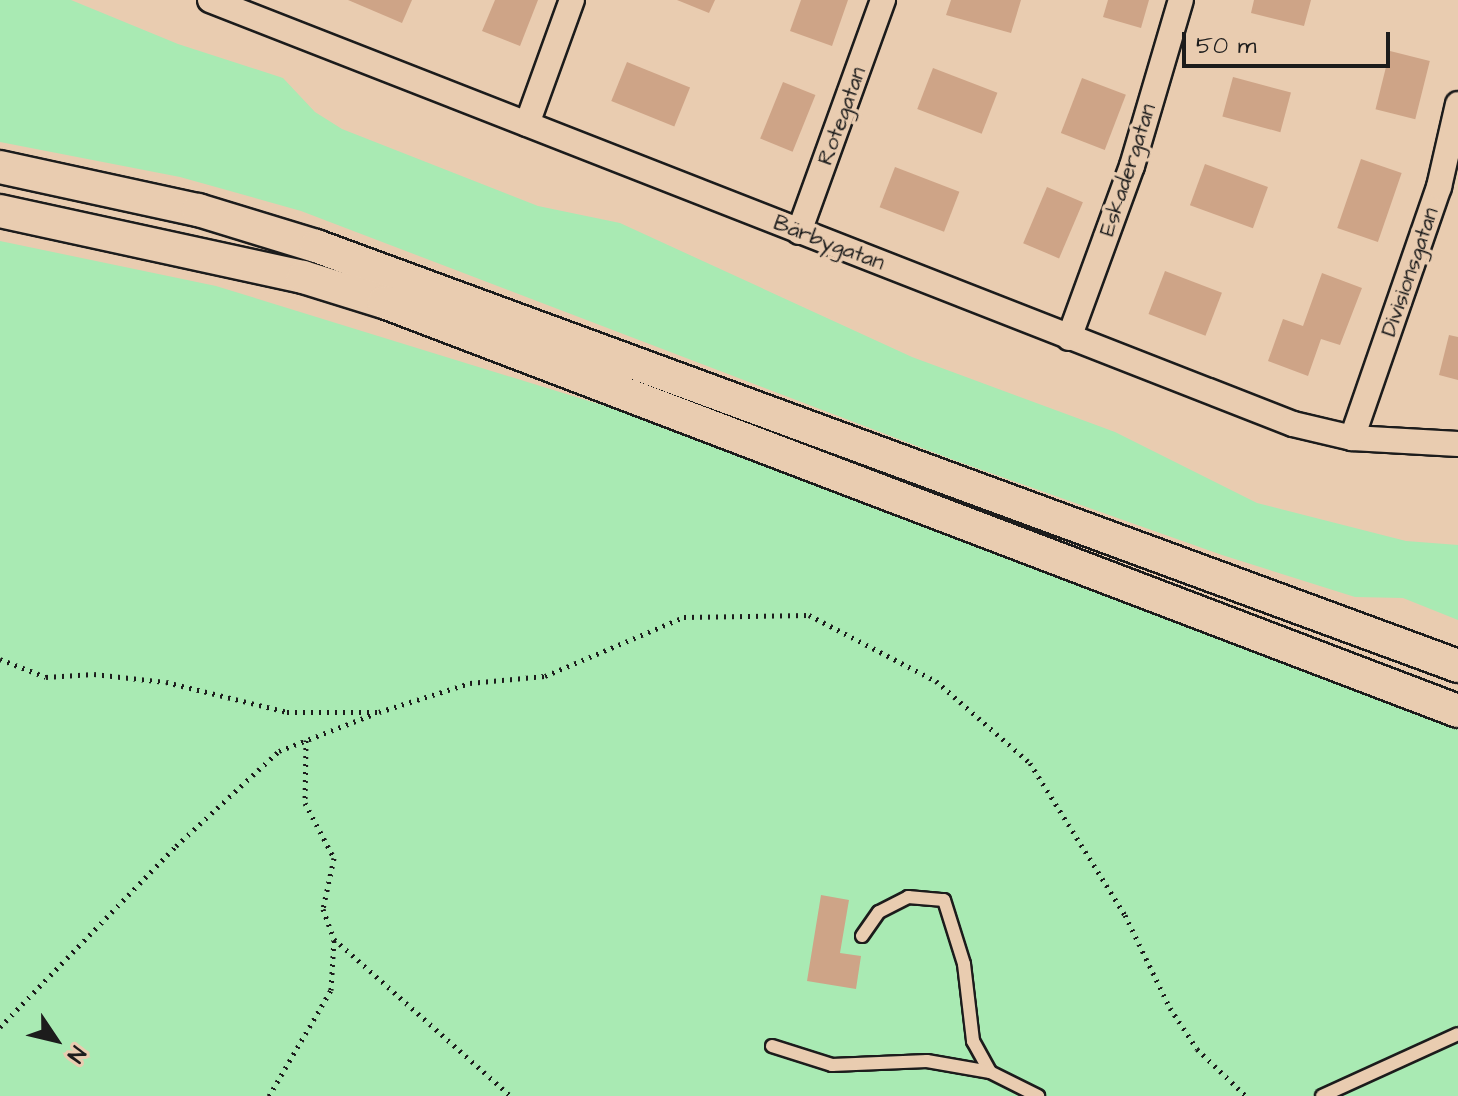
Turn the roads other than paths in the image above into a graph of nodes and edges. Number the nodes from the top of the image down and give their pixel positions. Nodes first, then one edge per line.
1 (210, 0) edge
2 (572, 0) edge
3 (883, 0) edge
4 (1181, 0) edge
5 (269, 11) edge
6 (1458, 104) edge
7 (527, 124) junction
8 (0, 167) edge
9 (0, 211) edge
10 (799, 232) junction
11 (1069, 338) junction
12 (1352, 438) junction
13 (1458, 444) edge
14 (1458, 666) edge
15 (1458, 711) edge
16 (862, 936) dead end
17 (1458, 1034) edge
18 (772, 1046) dead end
19 (990, 1072) junction
20 (1038, 1096) edge
21 (1322, 1096) edge

1 - 5 street, Bärbygatan
2 - 7 street
3 - 10 street, Rotegatan
4 - 11 street, Eskadergatan
5 - 7 street, Bärbygatan
6 - 12 street, Divisionsgatan
7 - 10 street, Bärbygatan
8 - 14 main road
9 - 15 main road
10 - 11 street, Bärbygatan
11 - 12 street, Bärbygatan
12 - 13 street, Bärbygatan
16 - 19 lane
17 - 21 lane
18 - 19 lane
19 - 20 lane

